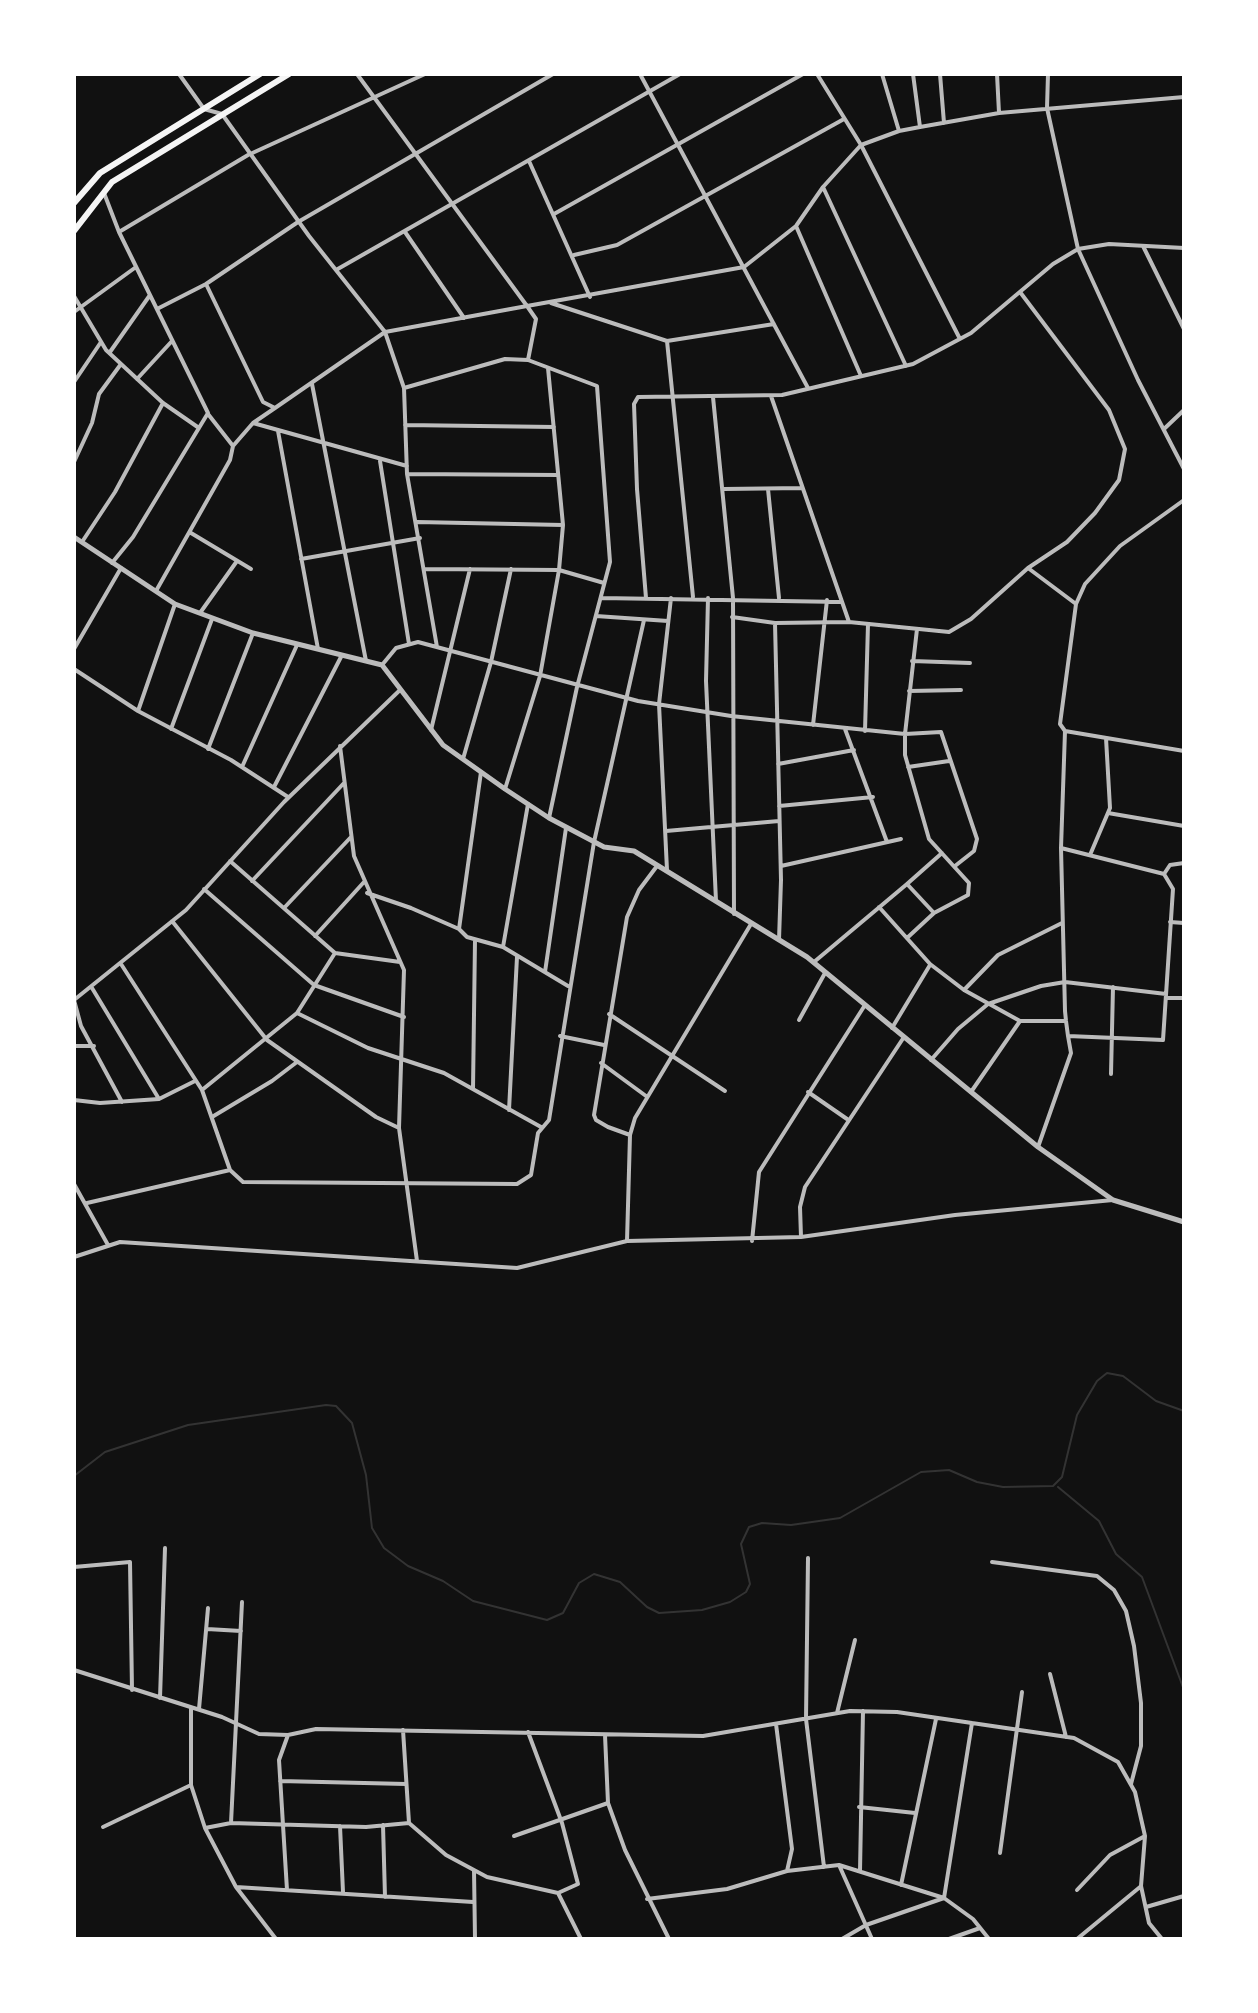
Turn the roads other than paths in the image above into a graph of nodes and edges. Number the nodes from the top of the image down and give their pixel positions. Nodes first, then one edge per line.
1 (179, 74) edge
2 (260, 74) edge
3 (289, 74) edge
4 (357, 74) edge
5 (425, 74) edge
6 (553, 74) edge
7 (640, 74) edge
8 (680, 74) edge
9 (803, 74) edge
10 (817, 74) edge
11 (882, 74) edge
12 (913, 74) edge
13 (940, 74) edge
14 (997, 74) edge
15 (1048, 74) edge
16 (649, 91) junction
17 (376, 97) junction
18 (1184, 97) edge
19 (1047, 108) junction
20 (204, 109) junction
21 (999, 113) junction
22 (222, 114) junction
23 (844, 119) junction
24 (944, 123) junction
25 (920, 127) junction
26 (899, 131) junction
27 (679, 144) junction
28 (861, 145) junction
29 (416, 153) junction
30 (248, 155) junction
31 (529, 161) junction
32 (823, 187) junction
33 (103, 190) junction
34 (707, 197) junction
35 (74, 203) edge
36 (454, 204) junction
37 (554, 214) junction
38 (298, 222) junction
39 (796, 226) junction
40 (74, 231) edge
41 (119, 232) junction
42 (405, 232) junction
43 (1143, 246) junction
44 (1184, 248) edge
45 (1078, 249) junction
46 (574, 255) junction
47 (136, 267) junction
48 (744, 267) junction
49 (336, 270) junction
50 (206, 284) junction
51 (1020, 292) junction
52 (150, 295) junction
53 (74, 296) edge
54 (590, 297) junction
55 (549, 302) junction
56 (527, 306) junction
57 (80, 307) junction
58 (157, 309) junction
59 (1174, 310) junction
60 (1184, 310) edge
61 (74, 312) edge
62 (464, 318) junction
63 (774, 324) junction
64 (1184, 329) edge
65 (385, 332) junction
66 (960, 339) junction
67 (172, 341) junction
68 (667, 341) junction
69 (101, 342) junction
70 (109, 353) junction
71 (528, 360) junction
72 (121, 364) junction
73 (906, 366) junction
74 (548, 368) junction
75 (861, 376) junction
76 (137, 379) junction
77 (74, 382) edge
78 (311, 383) junction
79 (404, 388) junction
80 (808, 388) junction
81 (771, 396) junction
82 (713, 397) junction
83 (672, 398) junction
84 (163, 403) junction
85 (275, 408) junction
86 (1184, 410) edge
87 (208, 413) junction
88 (253, 423) junction
89 (405, 425) junction
90 (554, 427) junction
91 (199, 428) junction
92 (1164, 429) junction
93 (278, 431) junction
94 (322, 444) junction
95 (233, 446) junction
96 (380, 461) junction
97 (74, 462) edge
98 (407, 466) junction
99 (1184, 469) edge
100 (407, 474) junction
101 (558, 475) junction
102 (802, 488) junction
103 (723, 489) junction
104 (768, 489) junction
105 (1184, 500) edge
106 (417, 522) junction
107 (563, 525) junction
108 (191, 533) junction
109 (74, 537) edge
110 (420, 538) junction
111 (82, 542) junction
112 (393, 543) junction
113 (344, 553) junction
114 (301, 559) junction
115 (237, 561) junction
116 (112, 563) junction
117 (121, 568) junction
118 (1028, 568) junction
119 (251, 569) dead end
120 (425, 569) junction
121 (470, 569) junction
122 (511, 569) junction
123 (559, 570) junction
124 (605, 583) junction
125 (156, 591) junction
126 (693, 597) junction
127 (601, 598) junction
128 (646, 598) junction
129 (671, 598) junction
130 (708, 598) junction
131 (733, 598) junction
132 (779, 599) junction
133 (827, 600) junction
134 (842, 602) junction
135 (175, 604) junction
136 (1076, 604) junction
137 (200, 613) junction
138 (596, 616) junction
139 (732, 617) junction
140 (213, 618) junction
141 (644, 620) junction
142 (668, 621) junction
143 (849, 622) junction
144 (775, 623) junction
145 (824, 623) junction
146 (868, 624) junction
147 (917, 629) junction
148 (253, 633) junction
149 (297, 644) junction
150 (409, 644) junction
151 (437, 647) junction
152 (74, 649) edge
153 (318, 649) junction
154 (451, 651) junction
155 (342, 655) junction
156 (366, 661) junction
157 (912, 661) junction
158 (491, 662) junction
159 (970, 663) dead end
160 (382, 665) junction
161 (74, 669) edge
162 (540, 676) junction
163 (577, 687) junction
164 (400, 690) junction
165 (961, 690) dead end
166 (909, 691) junction
167 (624, 698) junction
168 (659, 704) junction
169 (138, 711) junction
170 (707, 712) junction
171 (731, 716) junction
172 (776, 721) junction
173 (813, 726) junction
174 (171, 729) junction
175 (845, 729) junction
176 (431, 730) junction
177 (865, 731) junction
178 (1065, 731) junction
179 (905, 734) junction
180 (1106, 738) junction
181 (340, 746) junction
182 (208, 749) junction
183 (854, 750) junction
184 (1184, 751) edge
185 (463, 759) junction
186 (950, 761) junction
187 (778, 764) junction
188 (242, 767) junction
189 (908, 767) junction
190 (481, 772) junction
191 (344, 782) junction
192 (274, 787) junction
193 (505, 789) junction
194 (289, 797) junction
195 (873, 797) junction
196 (528, 804) junction
197 (779, 806) junction
198 (1108, 813) junction
199 (549, 818) junction
200 (779, 821) junction
201 (734, 824) junction
202 (713, 826) junction
203 (1184, 826) edge
204 (567, 827) junction
205 (666, 831) junction
206 (351, 837) junction
207 (901, 839) dead end
208 (594, 842) junction
209 (887, 842) junction
210 (1061, 848) junction
211 (942, 853) junction
212 (1090, 855) junction
213 (230, 861) junction
214 (1184, 863) edge
215 (657, 866) junction
216 (781, 866) junction
217 (955, 866) junction
218 (667, 873) junction
219 (1164, 874) junction
220 (252, 881) junction
221 (364, 882) junction
222 (907, 884) junction
223 (204, 889) junction
224 (367, 893) junction
225 (716, 903) junction
226 (879, 907) junction
227 (284, 908) junction
228 (934, 913) junction
229 (734, 914) junction
230 (172, 921) junction
231 (1170, 922) junction
232 (1062, 923) junction
233 (1184, 923) edge
234 (751, 924) junction
235 (459, 929) junction
236 (315, 936) junction
237 (907, 938) junction
238 (475, 940) junction
239 (779, 940) junction
240 (503, 947) junction
241 (335, 953) junction
242 (517, 957) junction
243 (400, 962) junction
244 (814, 962) junction
245 (121, 964) junction
246 (930, 964) junction
247 (545, 972) junction
248 (826, 972) junction
249 (1065, 982) junction
250 (314, 985) junction
251 (568, 986) junction
252 (91, 987) junction
253 (1113, 987) junction
254 (964, 990) junction
255 (1166, 996) junction
256 (1184, 998) edge
257 (74, 1000) edge
258 (988, 1004) junction
259 (865, 1005) junction
260 (297, 1013) junction
261 (609, 1014) junction
262 (404, 1017) junction
263 (799, 1020) dead end
264 (1020, 1021) junction
265 (1066, 1021) junction
266 (892, 1028) junction
267 (560, 1036) junction
268 (1068, 1036) junction
269 (904, 1037) junction
270 (1112, 1038) junction
271 (267, 1040) junction
272 (604, 1045) junction
273 (74, 1046) edge
274 (94, 1046) junction
275 (672, 1055) junction
276 (402, 1059) junction
277 (931, 1060) junction
278 (297, 1061) junction
279 (601, 1063) junction
280 (1111, 1074) dead end
281 (196, 1081) junction
282 (473, 1089) junction
283 (202, 1090) junction
284 (725, 1091) dead end
285 (808, 1092) junction
286 (971, 1092) junction
287 (646, 1096) junction
288 (159, 1099) junction
289 (74, 1100) edge
290 (122, 1102) junction
291 (509, 1110) junction
292 (212, 1117) junction
293 (847, 1119) junction
294 (541, 1127) junction
295 (399, 1128) junction
296 (630, 1135) junction
297 (1038, 1147) junction
298 (230, 1170) junction
299 (74, 1184) edge
300 (409, 1185) junction
301 (80, 1194) junction
302 (74, 1198) edge
303 (1113, 1200) junction
304 (87, 1203) junction
305 (1184, 1222) edge
306 (801, 1237) junction
307 (627, 1241) junction
308 (752, 1241) junction
309 (108, 1245) junction
310 (74, 1257) edge
311 (417, 1261) junction
312 (165, 1548) dead end
313 (808, 1558) dead end
314 (992, 1562) dead end
315 (74, 1567) edge
316 (242, 1602) dead end
317 (208, 1608) dead end
318 (206, 1629) junction
319 (241, 1631) junction
320 (855, 1640) dead end
321 (74, 1670) edge
322 (1050, 1674) dead end
323 (132, 1690) junction
324 (1022, 1692) dead end
325 (160, 1699) junction
326 (191, 1708) junction
327 (199, 1710) junction
328 (863, 1711) junction
329 (837, 1713) junction
330 (936, 1718) junction
331 (806, 1719) junction
332 (972, 1723) junction
333 (238, 1724) junction
334 (776, 1724) junction
335 (403, 1730) junction
336 (1019, 1730) junction
337 (528, 1732) junction
338 (605, 1734) junction
339 (288, 1735) junction
340 (1066, 1737) junction
341 (280, 1781) junction
342 (407, 1784) junction
343 (1131, 1784) junction
344 (191, 1785) junction
345 (608, 1803) junction
346 (859, 1807) junction
347 (915, 1813) junction
348 (561, 1819) junction
349 (231, 1823) junction
350 (409, 1823) junction
351 (383, 1825) junction
352 (284, 1826) junction
353 (340, 1826) junction
354 (103, 1827) dead end
355 (205, 1828) junction
356 (514, 1836) dead end
357 (1145, 1836) junction
358 (1000, 1853) dead end
359 (839, 1865) junction
360 (824, 1867) junction
361 (474, 1870) junction
362 (787, 1871) junction
363 (860, 1871) junction
364 (901, 1885) junction
365 (1141, 1886) junction
366 (236, 1887) junction
367 (287, 1890) junction
368 (1077, 1890) dead end
369 (343, 1892) junction
370 (558, 1893) junction
371 (1184, 1896) edge
372 (385, 1897) junction
373 (944, 1898) junction
374 (647, 1899) junction
375 (473, 1902) junction
376 (1146, 1907) junction
377 (866, 1925) junction
378 (980, 1928) junction
379 (276, 1939) edge
380 (475, 1939) edge
381 (581, 1939) edge
382 (669, 1939) edge
383 (842, 1939) edge
384 (872, 1939) edge
385 (949, 1939) edge
386 (989, 1939) edge
387 (1077, 1939) edge
388 (1162, 1939) edge

1 - 20 street
2 - 20 main road
3 - 22 main road
4 - 17 street
5 - 17 street
6 - 29 street
7 - 16 street
8 - 16 street
9 - 27 street
10 - 23 street
11 - 26 street
12 - 25 street
13 - 24 street
14 - 21 street
15 - 19 street
16 - 27 street
16 - 31 street
17 - 29 street
17 - 30 street
18 - 19 street
19 - 21 street
19 - 45 street
20 - 22 street
20 - 35 main road
21 - 24 street
22 - 30 street
22 - 33 main road
23 - 28 street
23 - 34 street
24 - 25 street
25 - 26 street
26 - 28 street
27 - 34 street
27 - 37 street
28 - 32 street
28 - 66 street
29 - 36 street
29 - 38 street
30 - 38 street
30 - 41 street
31 - 36 street
31 - 37 street
32 - 39 street
32 - 73 street
33 - 40 main road
33 - 41 street
34 - 46 street
34 - 48 street
36 - 42 street
36 - 56 street
37 - 46 street
38 - 49 street
38 - 50 street
39 - 48 street
39 - 75 street
41 - 47 street
42 - 49 street
42 - 62 street
43 - 44 street
43 - 45 street
43 - 59 street
45 - 51 street
45 - 92 street
46 - 54 street
47 - 52 street
47 - 57 street
48 - 54 street
48 - 63 street
49 - 65 street
50 - 58 street
50 - 85 street
51 - 66 street
51 - 118 street
52 - 58 street
52 - 70 street
53 - 57 street
54 - 55 street
55 - 56 street
55 - 68 street
56 - 62 street
56 - 71 street
57 - 61 street
57 - 69 street
58 - 67 street
59 - 60 street
59 - 64 street
62 - 65 street
63 - 68 street
63 - 80 street
65 - 78 street
65 - 79 street
66 - 73 street
67 - 76 street
67 - 87 street
68 - 83 street
69 - 70 street
69 - 77 street
70 - 72 street
71 - 74 street
71 - 79 street
72 - 76 street
72 - 97 street
73 - 75 street
74 - 90 street
74 - 124 street
75 - 80 street
76 - 84 street
78 - 85 street
78 - 94 street
79 - 89 street
80 - 81 street
81 - 82 street
81 - 102 street
82 - 83 street
82 - 103 street
83 - 126 street
83 - 128 street
84 - 91 street
84 - 111 street
85 - 88 street
86 - 92 street
87 - 91 street
87 - 95 street
88 - 93 street
88 - 95 street
89 - 90 street
89 - 98 street
90 - 101 street
91 - 116 street
92 - 99 street
93 - 94 street
93 - 114 street
94 - 96 street
94 - 113 street
95 - 108 street
96 - 98 street
96 - 112 street
98 - 100 street
100 - 101 street
100 - 106 street
101 - 107 street
102 - 104 street
102 - 134 street
103 - 104 street
103 - 131 street
104 - 132 street
105 - 136 street
106 - 107 street
106 - 110 street
107 - 123 street
108 - 115 street
108 - 125 street
109 - 111 street
110 - 112 street
110 - 120 street
111 - 116 street
112 - 113 street
112 - 150 street
113 - 114 street
113 - 156 street
114 - 153 street
115 - 119 street
115 - 137 street
116 - 117 street
117 - 125 street
117 - 152 street
118 - 136 street
118 - 147 street
120 - 121 street
120 - 151 street
121 - 122 street
121 - 154 street
122 - 123 street
122 - 158 street
123 - 124 street
123 - 162 street
124 - 127 street
125 - 135 street
126 - 129 street
126 - 130 street
127 - 128 street
127 - 138 street
128 - 129 street
129 - 142 street
130 - 131 street
130 - 170 street
131 - 132 street
131 - 139 street
132 - 133 street
133 - 134 street
133 - 145 street
134 - 143 street
135 - 137 street
135 - 169 street
136 - 178 street
137 - 140 street
138 - 141 street
138 - 163 street
139 - 144 street
139 - 171 street
140 - 148 street
140 - 174 street
141 - 142 street
141 - 167 street
142 - 168 street
143 - 145 street
143 - 146 street
144 - 145 street
144 - 172 street
145 - 173 street
146 - 147 street
146 - 177 street
147 - 157 street
148 - 149 street
148 - 182 street
149 - 153 street
149 - 188 street
150 - 151 street
150 - 160 street
151 - 154 street
153 - 155 street
154 - 158 street
154 - 176 street
155 - 156 street
155 - 192 street
156 - 160 street
157 - 159 street
157 - 166 street
158 - 162 street
158 - 185 street
160 - 164 street
161 - 169 street
162 - 163 street
162 - 193 street
163 - 167 street
163 - 199 street
164 - 176 street
164 - 181 street
165 - 166 street
166 - 179 street
167 - 168 street
167 - 208 street
168 - 170 street
168 - 205 street
169 - 174 street
170 - 171 street
170 - 202 street
171 - 172 street
171 - 201 street
172 - 173 street
172 - 187 street
173 - 175 street
174 - 182 street
175 - 177 street
175 - 183 street
176 - 185 street
177 - 179 street
178 - 180 street
178 - 210 street
179 - 186 street
179 - 189 street
180 - 184 street
180 - 198 street
181 - 191 street
181 - 194 street
182 - 188 street
183 - 187 street
183 - 195 street
185 - 190 street
186 - 189 street
186 - 217 street
187 - 197 street
188 - 192 street
189 - 211 street
190 - 193 street
190 - 235 street
191 - 206 street
191 - 220 street
192 - 194 street
193 - 196 street
194 - 213 street
195 - 197 street
195 - 209 street
196 - 199 street
196 - 240 street
197 - 200 street
198 - 203 street
198 - 212 street
199 - 204 street
200 - 201 street
200 - 216 street
201 - 202 street
201 - 229 street
202 - 205 street
202 - 225 street
204 - 208 street
204 - 247 street
205 - 218 street
206 - 221 street
206 - 227 street
207 - 209 street
208 - 215 street
208 - 251 street
209 - 216 street
210 - 212 street
210 - 232 street
211 - 217 street
211 - 222 street
212 - 219 street
213 - 220 street
213 - 223 street
214 - 219 street
215 - 218 street
215 - 261 street
216 - 239 street
217 - 228 street
218 - 225 street
219 - 231 street
220 - 227 street
221 - 224 street
221 - 236 street
222 - 226 street
222 - 228 street
223 - 230 street
223 - 250 street
224 - 235 street
224 - 243 street
225 - 229 street
226 - 237 street
226 - 244 street
227 - 236 street
228 - 237 street
229 - 234 street
230 - 245 street
230 - 271 street
231 - 233 street
231 - 255 street
232 - 249 street
232 - 254 street
234 - 239 street
234 - 275 street
235 - 238 street
236 - 241 street
237 - 246 street
238 - 240 street
238 - 282 street
239 - 244 street
240 - 242 street
241 - 243 street
241 - 250 street
242 - 247 street
242 - 291 street
243 - 262 street
244 - 248 street
245 - 252 street
245 - 281 street
246 - 254 street
246 - 266 street
247 - 251 street
248 - 259 street
248 - 263 street
249 - 253 street
249 - 258 street
249 - 265 street
250 - 260 street
250 - 262 street
251 - 267 street
252 - 257 street
252 - 288 street
253 - 255 street
253 - 270 street
254 - 258 street
255 - 256 street
255 - 270 street
257 - 274 street
258 - 264 street
258 - 277 street
259 - 266 street
259 - 285 street
260 - 271 street
260 - 276 street
261 - 272 street
261 - 275 street
262 - 276 street
264 - 265 street
264 - 286 street
265 - 268 street
266 - 269 street
267 - 272 street
267 - 294 street
268 - 270 street
268 - 297 street
269 - 277 street
269 - 293 street
270 - 280 street
271 - 278 street
271 - 283 street
272 - 279 street
273 - 274 street
274 - 290 street
275 - 284 street
275 - 287 street
276 - 282 street
276 - 295 street
277 - 286 street
278 - 292 street
278 - 295 street
279 - 287 street
279 - 296 street
281 - 283 street
281 - 288 street
282 - 291 street
283 - 292 street
285 - 293 street
285 - 308 street
286 - 297 street
287 - 296 street
288 - 290 street
289 - 290 street
291 - 294 street
292 - 298 street
293 - 306 street
294 - 300 street
295 - 300 street
296 - 307 street
297 - 303 street
298 - 300 street
298 - 304 street
299 - 301 street
300 - 311 street
301 - 302 street
301 - 304 street
303 - 305 street
303 - 306 street
304 - 309 street
306 - 308 street
307 - 308 street
307 - 311 street
309 - 310 street
309 - 311 street
312 - 325 street
313 - 331 street
314 - 343 street
315 - 323 street
316 - 319 street
317 - 318 street
318 - 319 street
318 - 327 street
319 - 333 street
320 - 329 street
321 - 323 street
322 - 340 street
323 - 325 street
324 - 336 street
325 - 326 street
326 - 327 street
326 - 344 street
327 - 333 street
328 - 329 street
328 - 330 street
328 - 346 street
329 - 331 street
330 - 332 street
330 - 347 street
331 - 334 street
331 - 360 street
332 - 336 street
332 - 373 street
333 - 339 street
333 - 349 street
334 - 338 street
334 - 362 street
335 - 337 street
335 - 339 street
335 - 342 street
336 - 340 street
336 - 358 street
337 - 338 street
337 - 348 street
338 - 345 street
339 - 341 street
340 - 343 street
341 - 342 street
341 - 352 street
342 - 350 street
343 - 357 street
344 - 354 street
344 - 355 street
345 - 348 street
345 - 374 street
346 - 347 street
346 - 363 street
347 - 364 street
348 - 356 street
348 - 370 street
349 - 352 street
349 - 355 street
350 - 351 street
350 - 361 street
351 - 353 street
351 - 372 street
352 - 353 street
352 - 367 street
353 - 369 street
355 - 366 street
357 - 365 street
357 - 368 street
359 - 360 street
359 - 363 street
359 - 377 street
360 - 362 street
361 - 370 street
361 - 375 street
362 - 374 street
363 - 364 street
364 - 373 street
365 - 376 street
365 - 387 street
366 - 367 street
366 - 379 street
367 - 369 street
369 - 372 street
370 - 381 street
371 - 376 street
372 - 375 street
373 - 377 street
373 - 378 street
374 - 382 street
375 - 380 street
376 - 388 street
377 - 383 street
377 - 384 street
378 - 385 street
378 - 386 street

